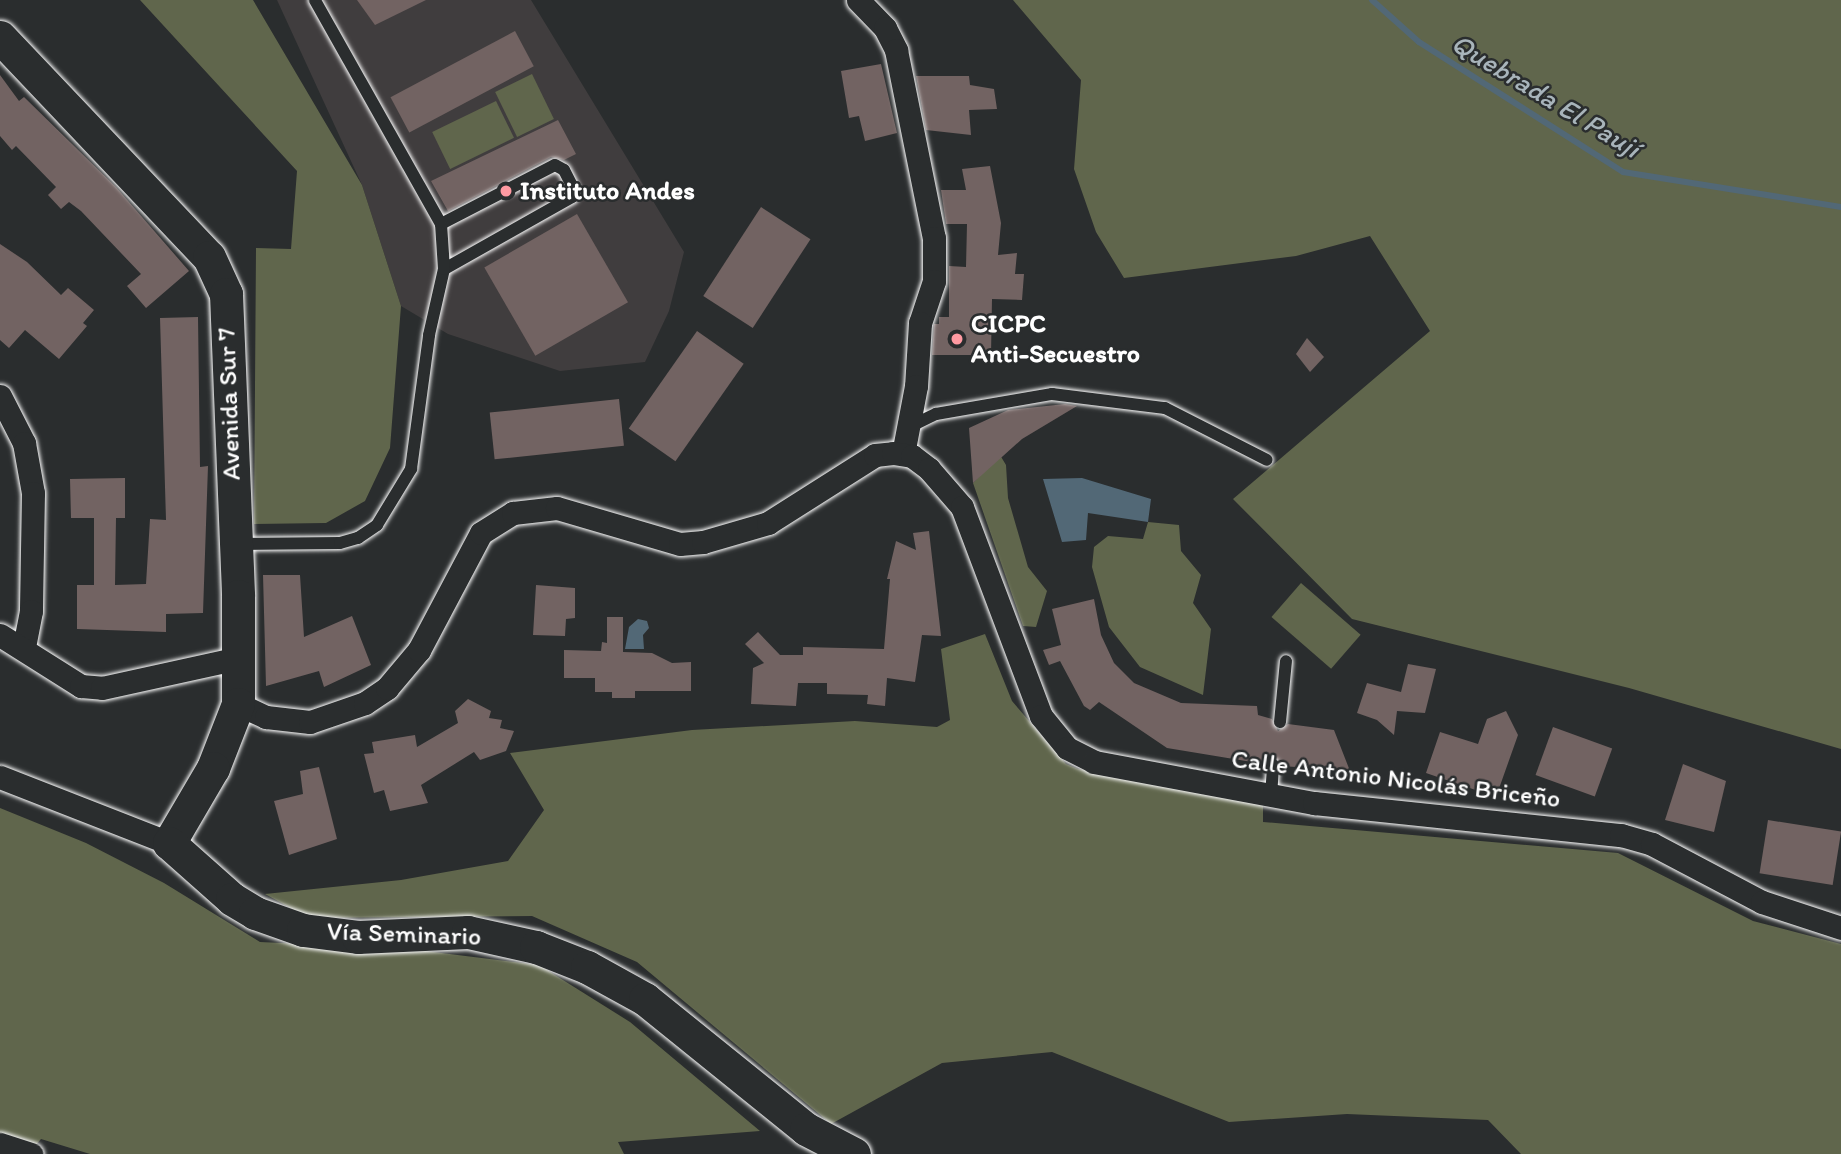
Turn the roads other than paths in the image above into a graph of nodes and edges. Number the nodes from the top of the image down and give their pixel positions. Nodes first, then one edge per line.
1 (315, 0) edge
2 (858, 0) edge
3 (0, 37) edge
4 (441, 224) junction
5 (444, 269) junction
6 (0, 396) edge
7 (909, 427) junction
8 (903, 454) junction
9 (1267, 460) dead end
10 (236, 544) junction
11 (0, 635) edge
12 (24, 648) junction
13 (239, 658) junction
14 (1286, 661) dead end
15 (238, 704) junction
16 (1280, 722) dead end
17 (1273, 765) dead end
18 (0, 777) edge
19 (1271, 796) junction
20 (169, 843) junction
21 (1841, 928) edge
22 (0, 1144) edge
23 (31, 1154) edge
24 (854, 1154) edge

1 - 4 lane
2 - 7 street
3 - 10 main road, Avenida Sur 7
4 - 5 lane
4 - 5 lane
5 - 10 lane
6 - 12 street
7 - 8 street
7 - 9 lane
8 - 15 street
8 - 19 street, Calle Antonio Nicolás Briceño
10 - 13 main road, Avenida Sur 7
11 - 12 street
12 - 13 street
13 - 15 main road, Avenida Sur 7
14 - 16 lane
15 - 20 main road, Avenida Sur 7
17 - 19 lane
18 - 20 street
19 - 21 street, Calle Antonio Nicolás Briceño
20 - 24 main road, Vía Seminario
22 - 23 street

